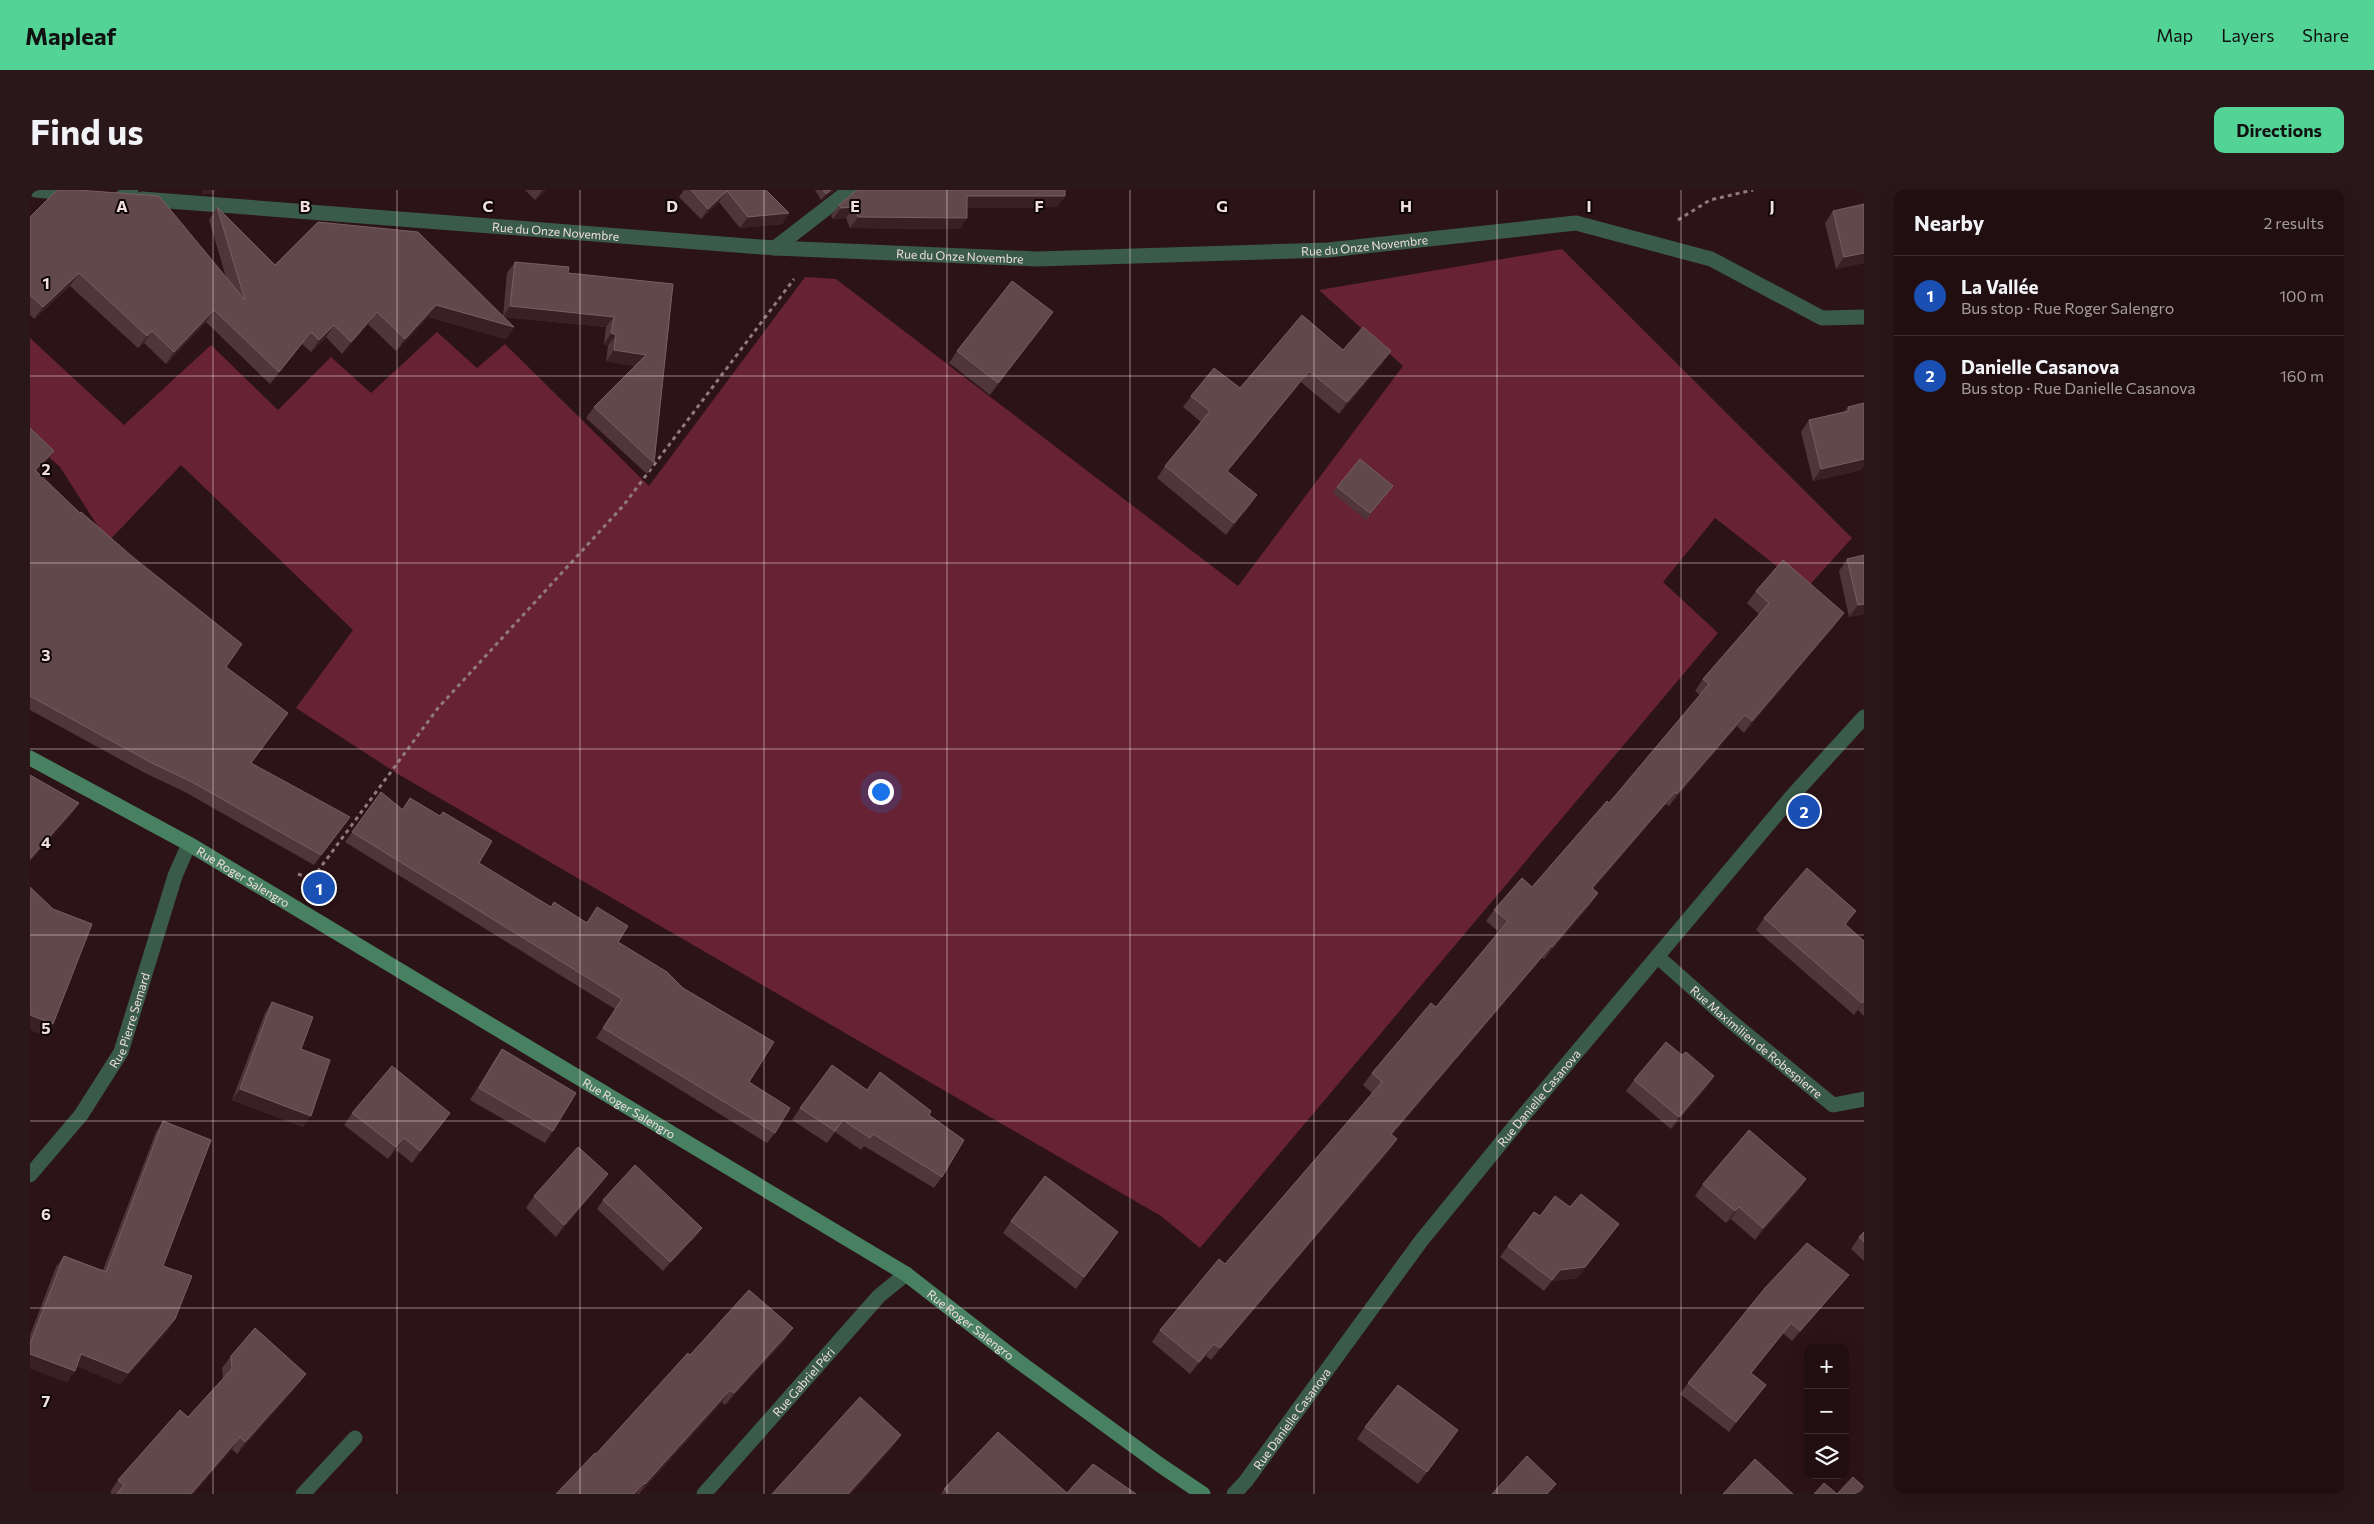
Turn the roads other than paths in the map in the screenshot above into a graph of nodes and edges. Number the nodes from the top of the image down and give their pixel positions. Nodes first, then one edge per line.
1 (36, 190) edge
2 (850, 190) edge
3 (126, 194) edge
4 (774, 248) junction
5 (1864, 317) edge
6 (1864, 717) edge
7 (30, 758) edge
8 (189, 844) junction
9 (1658, 957) junction
10 (1864, 1098) edge
11 (30, 1175) edge
12 (906, 1274) junction
13 (355, 1438) dead end
14 (303, 1494) edge
15 (704, 1494) edge
16 (1203, 1494) edge
17 (1234, 1494) edge

1 - 3 street, Rue du Onze Novembre
2 - 4 street
3 - 4 street, Rue du Onze Novembre
4 - 5 street, Rue du Onze Novembre
6 - 9 street, Rue Danielle Casanova
7 - 8 street, Rue Roger Salengro
8 - 11 street, Rue Pierre Semard
8 - 12 street, Rue Roger Salengro
9 - 10 street, Rue Maximilien de Robespierre
9 - 17 street, Rue Danielle Casanova
12 - 15 street, Rue Gabriel Péri
12 - 16 street, Rue Roger Salengro
13 - 14 street

